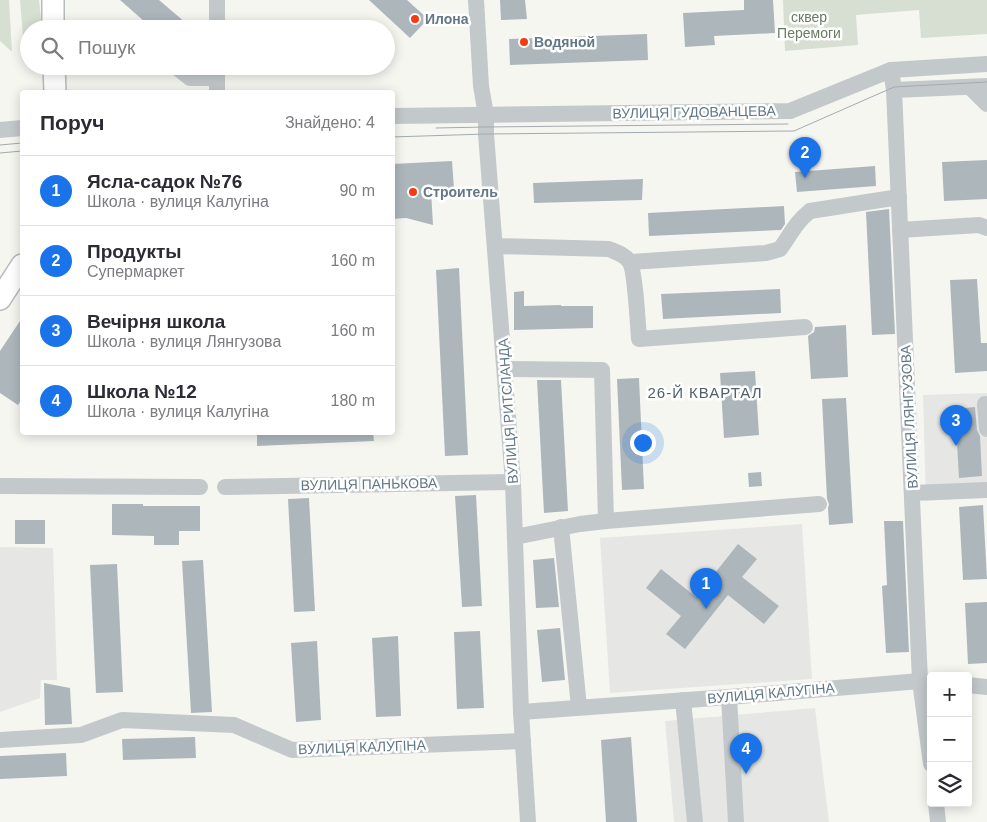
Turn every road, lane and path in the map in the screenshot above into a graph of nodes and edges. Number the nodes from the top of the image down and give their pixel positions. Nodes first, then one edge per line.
1 (53, 0) edge
2 (217, 0) edge
3 (476, 0) edge
4 (53, 20) edge
5 (217, 20) edge
6 (987, 64) edge
7 (891, 70) junction
8 (54, 75) edge
9 (186, 75) edge
10 (217, 79) edge
11 (987, 86) edge
12 (970, 87) junction
13 (55, 90) edge
14 (894, 90) junction
15 (987, 104) edge
16 (486, 115) junction
17 (395, 116) edge
18 (20, 128) edge
19 (0, 130) edge
20 (899, 197) junction
21 (987, 228) edge
22 (900, 230) junction
23 (495, 246) junction
24 (631, 262) junction
25 (20, 268) edge
26 (0, 299) edge
27 (805, 327) dead end
28 (505, 369) junction
29 (985, 404) dead end
30 (987, 428) edge
31 (513, 482) junction
32 (0, 486) edge
33 (200, 487) dead end
34 (225, 487) dead end
35 (987, 490) edge
36 (912, 493) junction
37 (819, 504) dead end
38 (606, 521) junction
39 (561, 527) junction
40 (515, 537) junction
41 (926, 681) edge
42 (972, 685) edge
43 (987, 687) edge
44 (729, 697) junction
45 (684, 700) junction
46 (579, 707) junction
47 (521, 712) junction
48 (0, 740) edge
49 (523, 741) junction
50 (931, 762) edge
51 (936, 807) edge
52 (528, 822) edge
53 (695, 822) edge
54 (736, 822) edge
55 (938, 822) edge

1 - 4 main road
2 - 5 street
3 - 16 street, ВУЛИЦЯ РИТСЛАНДА
6 - 7 street, ВУЛИЦЯ ГУДОВАНЦЕВА
7 - 14 street, ВУЛИЦЯ ЛЯНГУЗОВА
7 - 16 street, ВУЛИЦЯ ГУДОВАНЦЕВА
8 - 13 main road
9 - 10 street
11 - 12 street
12 - 14 street
12 - 15 street
14 - 20 street, ВУЛИЦЯ ЛЯНГУЗОВА
16 - 17 street, ВУЛИЦЯ ГУДОВАНЦЕВА
16 - 23 street, ВУЛИЦЯ РИТСЛАНДА
18 - 19 street
20 - 22 street, ВУЛИЦЯ ЛЯНГУЗОВА
20 - 24 street
21 - 22 street
22 - 36 street, ВУЛИЦЯ ЛЯНГУЗОВА
23 - 24 street
23 - 28 street, ВУЛИЦЯ РИТСЛАНДА
24 - 27 street
25 - 26 main road
28 - 31 street, ВУЛИЦЯ РИТСЛАНДА
28 - 38 street
29 - 30 street
31 - 34 street, ВУЛИЦЯ ПАНЬКОВА
31 - 40 street, ВУЛИЦЯ РИТСЛАНДА
32 - 33 street
35 - 36 street
36 - 41 street, ВУЛИЦЯ ЛЯНГУЗОВА
37 - 38 street
38 - 39 street
39 - 40 street
39 - 46 street
40 - 47 street, ВУЛИЦЯ РИТСЛАНДА
41 - 44 street, ВУЛИЦЯ КАЛУГІНА
41 - 50 street, ВУЛИЦЯ ЛЯНГУЗОВА
42 - 43 street
44 - 45 street, ВУЛИЦЯ КАЛУГІНА
44 - 54 street
45 - 46 street, ВУЛИЦЯ КАЛУГІНА
45 - 53 street
46 - 47 street, ВУЛИЦЯ КАЛУГІНА
47 - 49 street, ВУЛИЦЯ РИТСЛАНДА
48 - 49 street, ВУЛИЦЯ КАЛУГІНА
49 - 52 street, ВУЛИЦЯ РИТСЛАНДА
51 - 55 street

